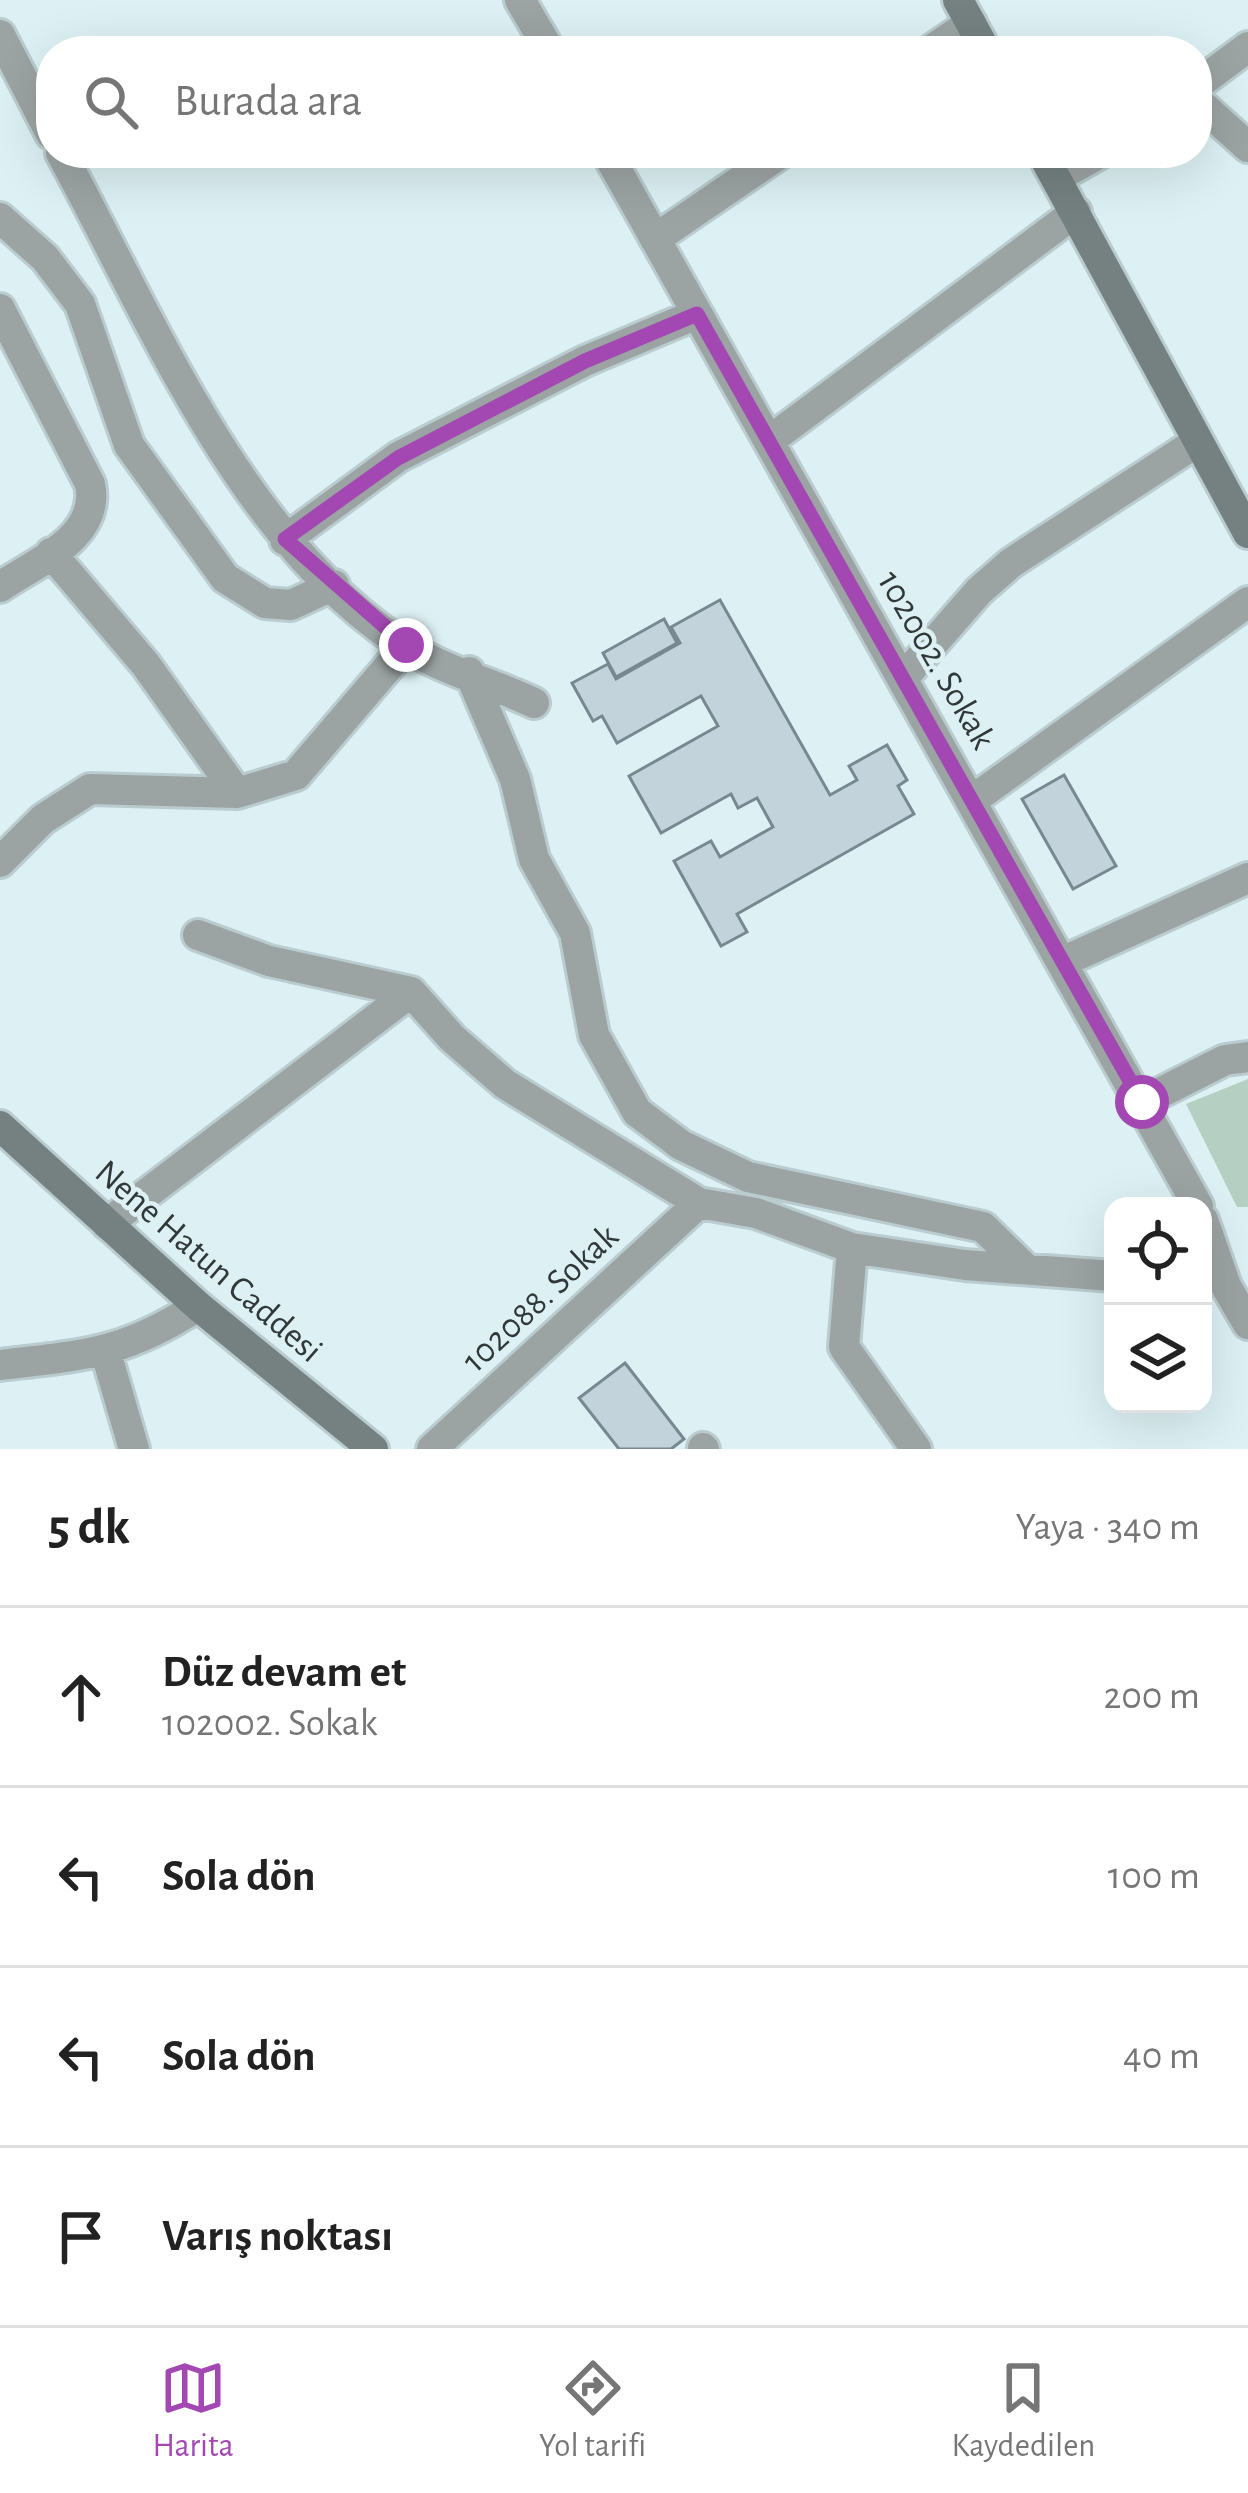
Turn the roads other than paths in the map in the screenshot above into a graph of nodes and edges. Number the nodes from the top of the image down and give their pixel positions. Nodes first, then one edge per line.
1 (520, 0) edge
2 (964, 12) edge
3 (0, 35) edge
4 (541, 36) edge
5 (943, 36) edge
6 (1248, 47) edge
7 (1212, 74) edge
8 (36, 105) edge
9 (1212, 115) edge
10 (1248, 147) edge
11 (70, 168) edge
12 (615, 168) edge
13 (759, 168) edge
14 (1051, 168) edge
15 (1076, 212) junction
16 (0, 218) edge
17 (655, 239) junction
18 (0, 309) edge
19 (697, 314) junction
20 (769, 442) junction
21 (1197, 442) junction
22 (1248, 533) edge
23 (285, 539) junction
24 (51, 553) junction
25 (334, 585) junction
26 (0, 587) edge
27 (1248, 602) edge
28 (406, 645) junction
29 (469, 672) junction
30 (904, 677) junction
31 (534, 703) dead end
32 (237, 793) junction
33 (974, 799) junction
34 (0, 862) edge
35 (1248, 878) edge
36 (198, 934) dead end
37 (1062, 962) junction
38 (412, 992) junction
39 (1248, 1057) edge
40 (1142, 1102) junction
41 (0, 1126) edge
42 (1193, 1197) edge
43 (699, 1203) junction
44 (107, 1224) junction
45 (852, 1248) junction
46 (1026, 1269) junction
47 (1104, 1275) edge
48 (1215, 1285) edge
49 (197, 1306) junction
50 (1248, 1324) edge
51 (106, 1353) junction
52 (0, 1365) edge
53 (134, 1449) edge
54 (373, 1449) edge
55 (432, 1449) edge
56 (916, 1449) edge

1 - 4 street
2 - 5 street
3 - 8 street
6 - 7 street
9 - 10 street
11 - 23 street
12 - 17 street, 102002. Sokak
13 - 17 street
14 - 15 street
15 - 20 street
15 - 21 street
16 - 25 street
17 - 19 street, 102002. Sokak
18 - 24 street
19 - 20 street, 102002. Sokak
19 - 23 street
20 - 30 street, 102002. Sokak
21 - 22 street
21 - 30 street
23 - 25 street
24 - 26 street
24 - 32 street
25 - 28 street
27 - 33 street
28 - 29 street
28 - 32 street
29 - 31 street
29 - 46 street
30 - 33 street, 102002. Sokak
32 - 34 street
33 - 37 street, 102002. Sokak
35 - 37 street
36 - 38 street
37 - 40 street, 102002. Sokak
38 - 43 street
38 - 44 street
39 - 40 street
40 - 42 street, 102002. Sokak
41 - 44 street, Nene Hatun Caddesi
43 - 45 street
43 - 55 street, 102088. Sokak
44 - 49 street, Nene Hatun Caddesi
45 - 46 street
45 - 56 street
46 - 47 street
48 - 50 street
49 - 51 street
49 - 54 street, Nene Hatun Caddesi
51 - 52 street
51 - 53 street

